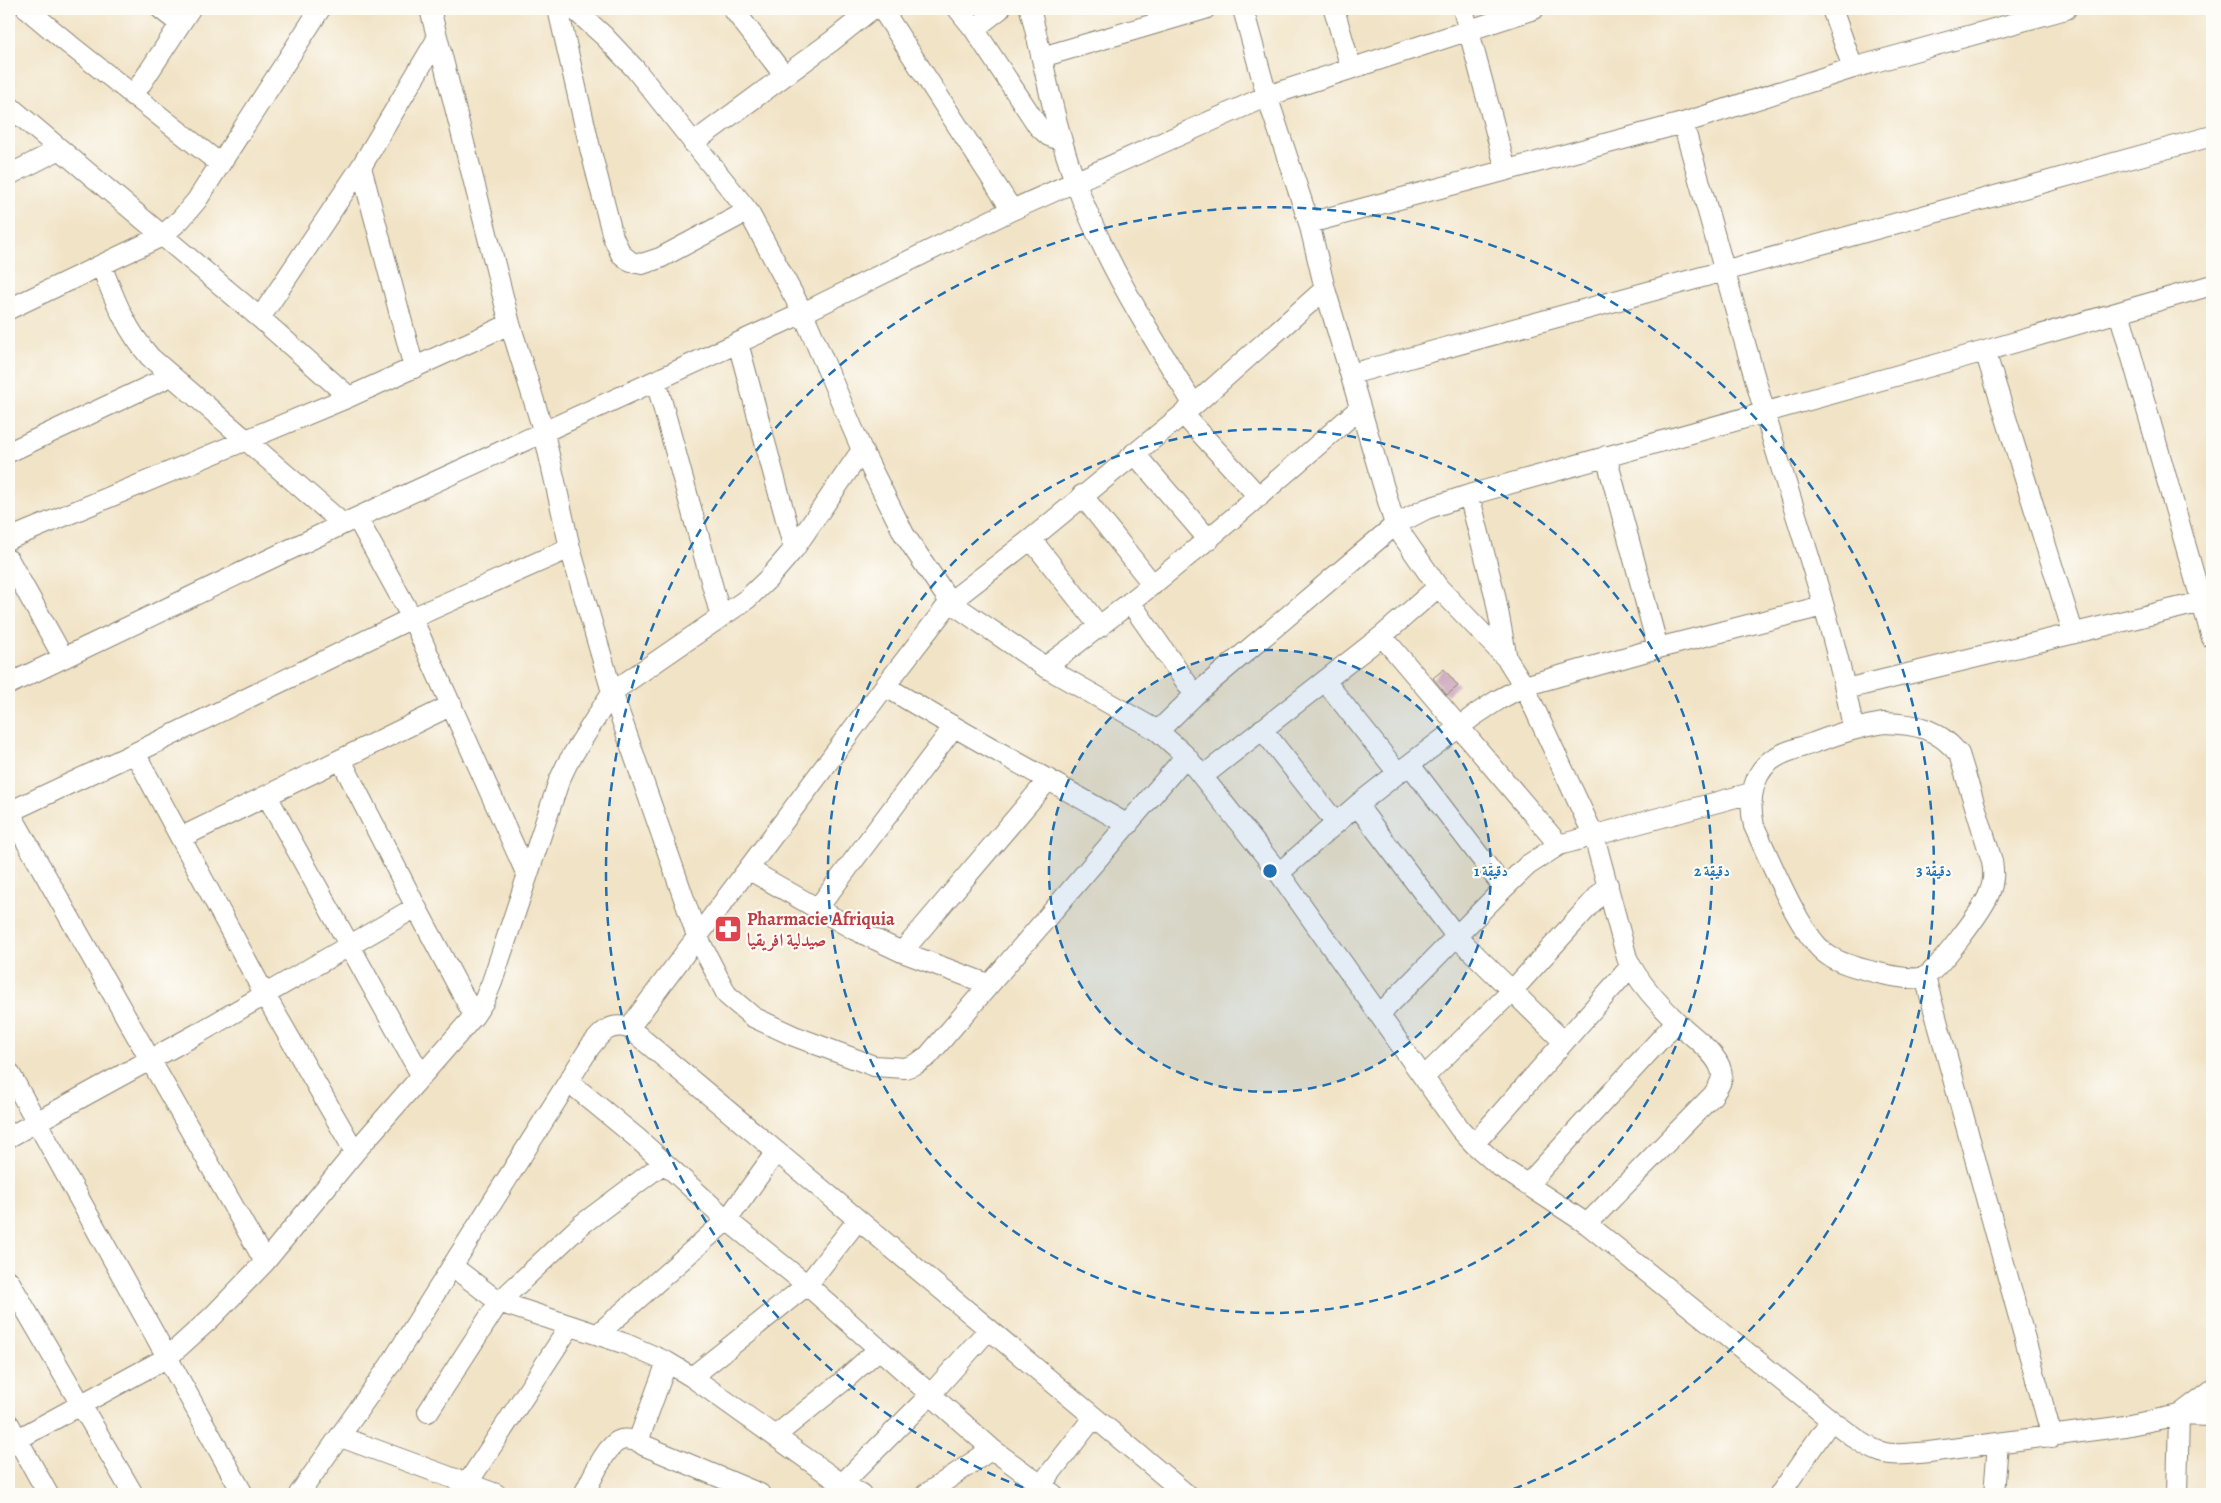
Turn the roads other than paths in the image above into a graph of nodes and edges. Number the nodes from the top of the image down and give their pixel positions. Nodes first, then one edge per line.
1 (27, 9) edge
2 (161, 9) edge
3 (320, 9) edge
4 (430, 9) edge
5 (558, 9) edge
6 (574, 9) edge
7 (733, 9) edge
8 (872, 9) edge
9 (882, 9) edge
10 (958, 9) edge
11 (1000, 9) edge
12 (1030, 9) edge
13 (1205, 9) edge
14 (1243, 9) edge
15 (1334, 9) edge
16 (1463, 9) edge
17 (1534, 9) edge
18 (1832, 9) edge
19 (2066, 9) edge
20 (185, 17) edge
21 (974, 29) junction
22 (1469, 30) junction
23 (437, 39) junction
24 (1042, 57) junction
25 (1351, 68) junction
26 (1853, 68) junction
27 (784, 75) junction
28 (133, 96) junction
29 (1267, 96) junction
30 (9, 106) edge
31 (1683, 123) junction
32 (2212, 136) edge
33 (1062, 141) junction
34 (693, 144) junction
35 (60, 149) junction
36 (219, 163) junction
37 (361, 167) junction
38 (1506, 170) junction
39 (9, 175) edge
40 (1075, 182) junction
41 (1012, 210) junction
42 (748, 211) junction
43 (1309, 223) junction
44 (162, 236) junction
45 (101, 265) junction
46 (1725, 271) junction
47 (2212, 285) edge
48 (1325, 290) junction
49 (9, 309) edge
50 (2119, 312) junction
51 (803, 313) junction
52 (260, 318) junction
53 (510, 324) junction
54 (738, 343) junction
55 (1985, 351) junction
56 (414, 368) junction
57 (1351, 374) junction
58 (170, 376) junction
59 (656, 381) junction
60 (349, 396) junction
61 (1360, 408) junction
62 (1189, 410) junction
63 (1764, 412) junction
64 (544, 433) junction
65 (245, 440) junction
66 (862, 450) junction
67 (9, 452) edge
68 (1134, 453) junction
69 (1606, 456) junction
70 (1082, 495) junction
71 (1469, 495) junction
72 (1259, 497) junction
73 (350, 521) junction
74 (1395, 525) junction
75 (9, 539) edge
76 (1030, 540) junction
77 (1209, 540) junction
78 (570, 548) junction
79 (794, 549) junction
80 (9, 560) edge
81 (1153, 585) junction
82 (1438, 587) junction
83 (950, 602) junction
84 (1130, 602) junction
85 (2202, 602) junction
86 (1823, 606) junction
87 (721, 617) junction
88 (412, 618) junction
89 (1100, 627) junction
90 (2072, 632) junction
91 (1382, 636) junction
92 (2212, 638) edge
93 (1658, 648) junction
94 (63, 657) junction
95 (1507, 659) junction
96 (1046, 667) junction
97 (1325, 680) junction
98 (9, 684) edge
99 (885, 686) junction
100 (1524, 686) junction
101 (1846, 688) junction
102 (612, 692) junction
103 (1195, 695) junction
104 (452, 705) junction
105 (953, 728) junction
106 (1458, 728) junction
107 (1853, 728) junction
108 (1262, 729) junction
109 (1158, 730) junction
110 (135, 753) junction
111 (1186, 756) junction
112 (341, 760) junction
113 (1404, 769) junction
114 (1203, 776) junction
115 (1049, 779) junction
116 (1751, 793) junction
117 (267, 796) junction
118 (1358, 805) junction
119 (9, 811) edge
120 (1336, 823) junction
121 (1128, 825) junction
122 (1594, 836) junction
123 (182, 837) junction
124 (1559, 845) junction
125 (748, 869) junction
126 (1279, 872) junction
127 (527, 875) junction
128 (1608, 885) junction
129 (1504, 888) junction
130 (416, 907) junction
131 (817, 909) junction
132 (697, 936) junction
133 (1456, 936) junction
134 (350, 946) junction
135 (902, 952) junction
136 (1631, 966) junction
137 (1925, 976) junction
138 (988, 984) junction
139 (1512, 991) junction
140 (265, 995) junction
141 (1380, 1014) junction
142 (474, 1016) junction
143 (1676, 1022) junction
144 (629, 1028) junction
145 (1564, 1042) junction
146 (150, 1060) junction
147 (9, 1072) edge
148 (422, 1075) junction
149 (1424, 1077) junction
150 (569, 1082) junction
151 (36, 1124) junction
152 (9, 1137) edge
153 (1474, 1144) junction
154 (355, 1152) junction
155 (776, 1152) junction
156 (664, 1163) junction
157 (1527, 1185) junction
158 (727, 1220) junction
159 (857, 1221) junction
160 (1587, 1224) junction
161 (264, 1262) junction
162 (452, 1266) junction
163 (9, 1281) edge
164 (807, 1285) junction
165 (499, 1302) junction
166 (570, 1326) junction
167 (990, 1329) junction
168 (598, 1334) junction
169 (880, 1349) junction
170 (168, 1357) junction
171 (666, 1362) junction
172 (692, 1377) junction
173 (2212, 1390) edge
174 (931, 1394) junction
175 (81, 1405) junction
176 (428, 1412) dead end
177 (2180, 1414) junction
178 (2212, 1416) edge
179 (1093, 1418) junction
180 (1831, 1420) junction
181 (12, 1436) edge
182 (774, 1436) junction
183 (341, 1437) junction
184 (2052, 1437) junction
185 (641, 1442) junction
186 (1998, 1443) junction
187 (992, 1450) junction
188 (460, 1487) edge
189 (840, 1489) edge
190 (1047, 1490) edge
191 (48, 1494) edge
192 (133, 1494) edge
193 (243, 1494) edge
194 (299, 1494) edge
195 (496, 1494) edge
196 (584, 1494) edge
197 (760, 1494) edge
198 (861, 1494) edge
199 (926, 1494) edge
200 (1186, 1494) edge
201 (1780, 1494) edge
202 (1994, 1494) edge
203 (2177, 1494) edge

1 - 28 street
2 - 20 street
3 - 36 street
4 - 23 street
5 - 42 street
6 - 34 street
7 - 27 street
8 - 27 street
9 - 41 street
10 - 21 street
11 - 21 street
12 - 24 street
13 - 24 street
14 - 29 street
15 - 25 street
16 - 22 street
17 - 22 street
18 - 26 street
19 - 26 street
20 - 28 street
21 - 33 street
22 - 25 street
22 - 38 street
23 - 37 street
23 - 53 street
24 - 33 street
25 - 29 street
26 - 31 street
27 - 34 street
28 - 36 street
29 - 40 street
29 - 43 street
30 - 35 street
31 - 38 street
31 - 46 street
32 - 46 street
33 - 40 street
34 - 42 street
35 - 39 street
35 - 44 street
36 - 44 street
37 - 52 street
37 - 56 street
38 - 43 street
40 - 41 street
40 - 62 street
41 - 51 street
42 - 51 street
43 - 48 street
44 - 45 street
44 - 52 street
45 - 49 street
45 - 58 street
46 - 57 street
46 - 63 street
47 - 50 street
48 - 57 street
48 - 62 street
50 - 55 street
50 - 85 street
51 - 54 street
51 - 66 street
52 - 60 street
53 - 56 street
53 - 64 street
54 - 59 street
54 - 79 street
55 - 63 street
55 - 90 street
56 - 60 street
57 - 61 street
58 - 65 street
58 - 67 street
59 - 64 street
59 - 87 street
60 - 65 street
61 - 72 street
61 - 74 street
62 - 68 street
62 - 72 street
63 - 69 street
63 - 86 street
64 - 73 street
64 - 78 street
65 - 73 street
65 - 75 street
66 - 79 street
66 - 83 street
68 - 70 street
68 - 77 street
69 - 71 street
69 - 93 street
70 - 76 street
70 - 81 street
71 - 74 street
71 - 95 street
72 - 77 street
73 - 88 street
73 - 94 street
74 - 82 street
74 - 103 street
76 - 83 street
76 - 89 street
77 - 81 street
78 - 88 street
78 - 102 street
79 - 87 street
80 - 94 street
81 - 84 street
82 - 91 street
82 - 95 street
83 - 96 street
83 - 99 street
84 - 89 street
84 - 103 street
85 - 90 street
85 - 92 street
86 - 93 street
86 - 101 street
87 - 102 street
88 - 104 street
88 - 110 street
89 - 96 street
90 - 101 street
91 - 97 street
91 - 106 street
93 - 100 street
94 - 98 street
95 - 100 street
96 - 109 street
97 - 108 street
97 - 113 street
99 - 105 street
99 - 125 street
100 - 106 street
100 - 122 street
101 - 107 street
102 - 127 street
102 - 132 street
103 - 109 street
104 - 112 street
104 - 127 street
105 - 115 street
105 - 131 street
106 - 113 street
106 - 124 street
107 - 116 street
107 - 137 street
108 - 114 street
108 - 120 street
109 - 111 street
110 - 119 street
110 - 123 street
111 - 114 street
111 - 121 street
112 - 117 street
112 - 130 street
113 - 118 street
113 - 129 street
114 - 126 street
115 - 121 street
115 - 135 street
116 - 122 street
116 - 137 street
117 - 123 street
117 - 134 street
118 - 120 street
118 - 133 street
119 - 146 street
120 - 126 street
121 - 138 street
122 - 124 street
122 - 128 street
123 - 140 street
124 - 129 street
125 - 131 street
125 - 132 street
126 - 141 street
127 - 142 street
128 - 136 street
128 - 139 street
129 - 133 street
130 - 134 street
130 - 142 street
131 - 135 street
132 - 138 street
132 - 144 street
133 - 139 street
133 - 141 street
134 - 140 street
134 - 148 street
135 - 138 street
136 - 143 street
136 - 145 street
137 - 184 street
139 - 145 street
139 - 149 street
140 - 146 street
140 - 154 street
141 - 149 street
142 - 148 street
143 - 157 street
143 - 160 street
144 - 150 street
144 - 155 street
145 - 153 street
146 - 151 street
146 - 161 street
147 - 151 street
148 - 154 street
149 - 153 street
150 - 156 street
150 - 162 street
151 - 152 street
151 - 170 street
153 - 157 street
154 - 161 street
155 - 158 street
155 - 159 street
156 - 158 street
156 - 165 street
157 - 160 street
158 - 164 street
158 - 168 street
159 - 164 street
159 - 167 street
160 - 180 street
161 - 170 street
162 - 165 street
162 - 183 street
163 - 175 street
164 - 169 street
164 - 172 street
165 - 166 street
165 - 176 street
166 - 168 street
166 - 188 street
167 - 174 street
167 - 179 street
168 - 171 street
169 - 174 street
169 - 182 street
170 - 175 street
170 - 193 street
171 - 172 street
171 - 185 street
172 - 182 street
173 - 177 street
174 - 187 street
174 - 189 street
175 - 181 street
175 - 192 street
177 - 178 street
177 - 184 street
177 - 203 street
179 - 190 street
179 - 200 street
180 - 186 street
180 - 201 street
181 - 191 street
182 - 189 street
183 - 188 street
183 - 194 street
184 - 186 street
185 - 196 street
185 - 197 street
186 - 202 street
187 - 190 street
187 - 199 street
188 - 195 street
189 - 198 street

